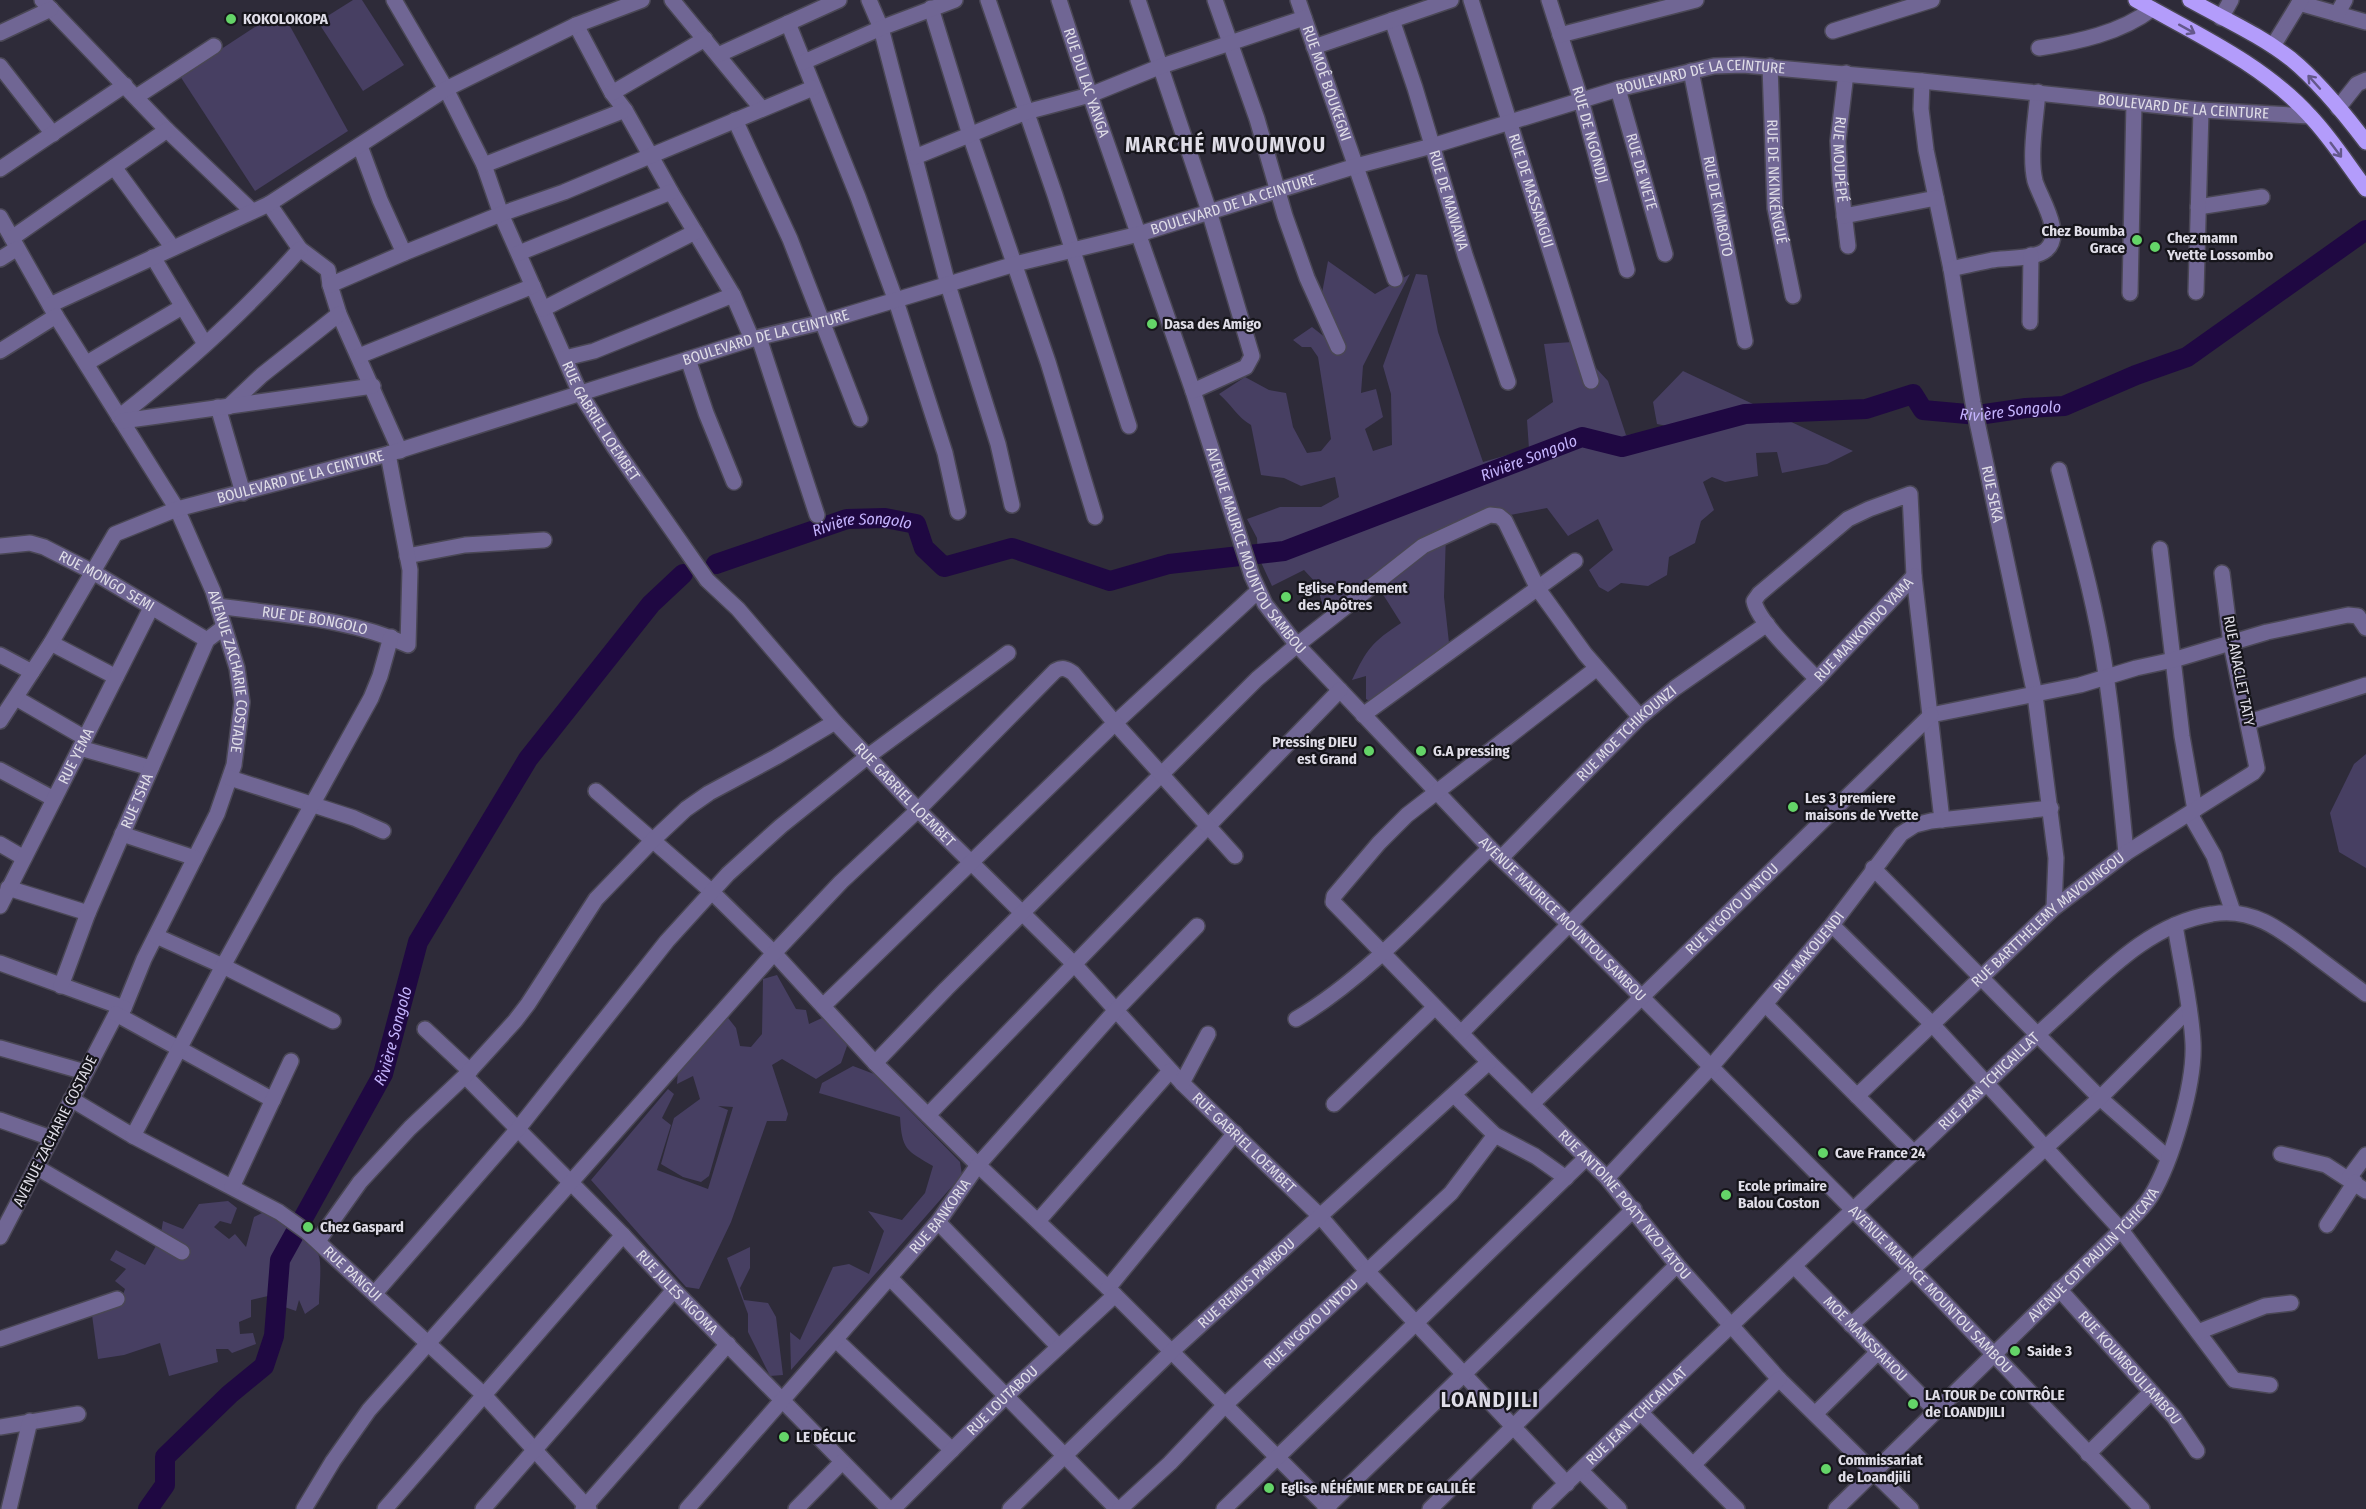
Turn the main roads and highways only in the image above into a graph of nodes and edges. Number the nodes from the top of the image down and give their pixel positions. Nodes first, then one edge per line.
1 (2136, 0) edge
2 (2190, 0) edge
3 (2366, 142) edge
4 (2366, 189) edge

1 -> 4 main road
3 -> 2 main road

